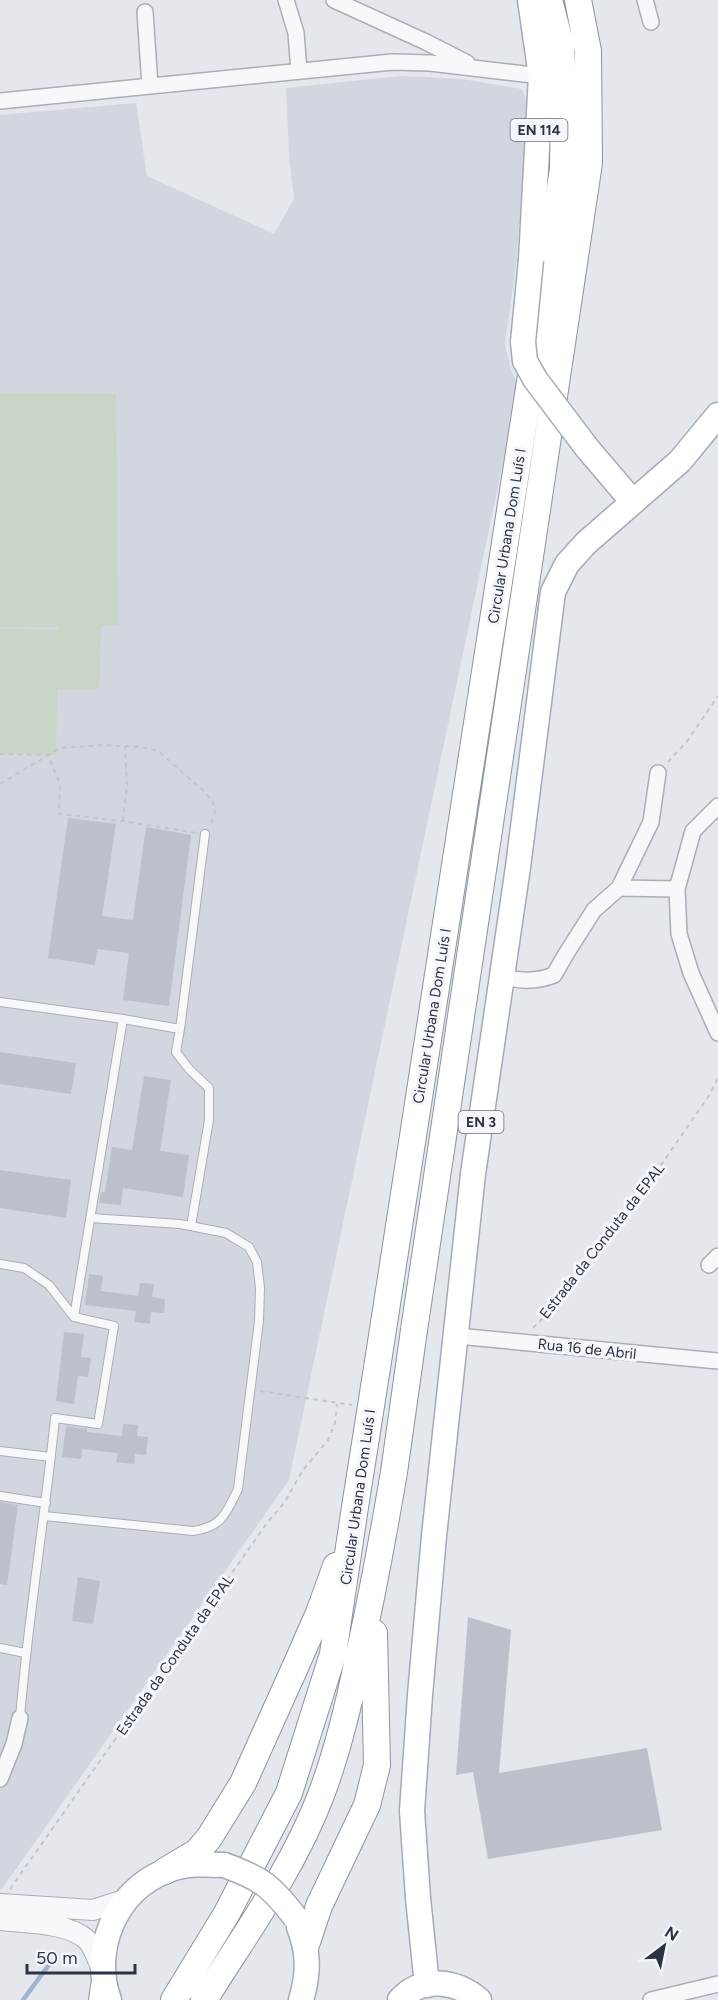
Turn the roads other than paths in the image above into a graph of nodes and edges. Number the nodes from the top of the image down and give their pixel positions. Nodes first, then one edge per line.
1 (286, 0) edge
2 (334, 0) edge
3 (530, 0) edge
4 (549, 0) edge
5 (578, 0) edge
6 (645, 0) edge
7 (145, 12) dead end
8 (651, 22) dead end
9 (477, 69) junction
10 (299, 72) junction
11 (541, 76) junction
12 (150, 86) junction
13 (0, 101) edge
14 (718, 415) edge
15 (633, 502) junction
16 (658, 773) road end
17 (718, 806) edge
18 (205, 834) road end
19 (619, 888) junction
20 (677, 889) junction
21 (502, 977) junction
22 (0, 1002) edge
23 (123, 1019) junction
24 (180, 1029) junction
25 (718, 1033) edge
26 (91, 1218) junction
27 (191, 1226) junction
28 (0, 1264) edge
29 (74, 1317) junction
30 (457, 1336) junction
31 (718, 1361) edge
32 (0, 1451) edge
33 (51, 1458) junction
34 (0, 1496) edge
35 (46, 1503) junction
36 (354, 1514) junction
37 (44, 1516) junction
38 (373, 1592) junction
39 (0, 1648) edge
40 (25, 1653) junction
41 (20, 1718) joint
42 (0, 1779) edge
43 (165, 1871) junction
44 (127, 1899) junction
45 (8, 1909) edge
46 (306, 1945) junction
47 (718, 1984) edge
48 (427, 1985) junction
49 (104, 1989) edge
50 (304, 1990) edge
51 (174, 2000) edge
52 (204, 2000) edge
53 (324, 2000) edge
54 (400, 2000) edge
55 (479, 2000) edge
56 (651, 2000) edge

1 - 10 street
2 - 9 street
3 - 11 main road, EN 114
4 - 36 highway, Circular Urbana Dom Luís I, bridge
5 - 38 highway, Circular Urbana Dom Luís I, bridge
6 - 8 street
7 - 12 street
9 - 10 street
9 - 11 street
10 - 12 street
11 - 15 main road, EN 114, bridge
12 - 13 street
14 - 15 main road, EN 3
15 - 21 main road, EN 3
16 - 19 street
17 - 20 street
18 - 24 lane
19 - 20 street
19 - 21 street
20 - 25 street
21 - 30 main road, EN 3
22 - 23 lane
23 - 24 lane
23 - 26 lane
24 - 27 lane
26 - 27 lane
26 - 29 lane
27 - 37 lane
28 - 29 lane
29 - 33 lane
30 - 31 street, Rua 16 de Abril
30 - 48 main road, EN 3
32 - 33 lane
33 - 35 lane
34 - 35 lane
35 - 37 lane
36 - 43 highway
36 - 51 highway, Circular Urbana Dom Luís I
37 - 40 lane
38 - 46 highway
38 - 52 highway, Circular Urbana Dom Luís I
39 - 40 lane
40 - 41 lane
41 - 42 street
43 - 44 main road
43 - 46 main road, bridge
44 - 45 street
44 - 49 main road
45 - 49 street
46 - 50 main road
47 - 56 street
48 - 54 main road
48 - 55 main road
50 - 53 main road

